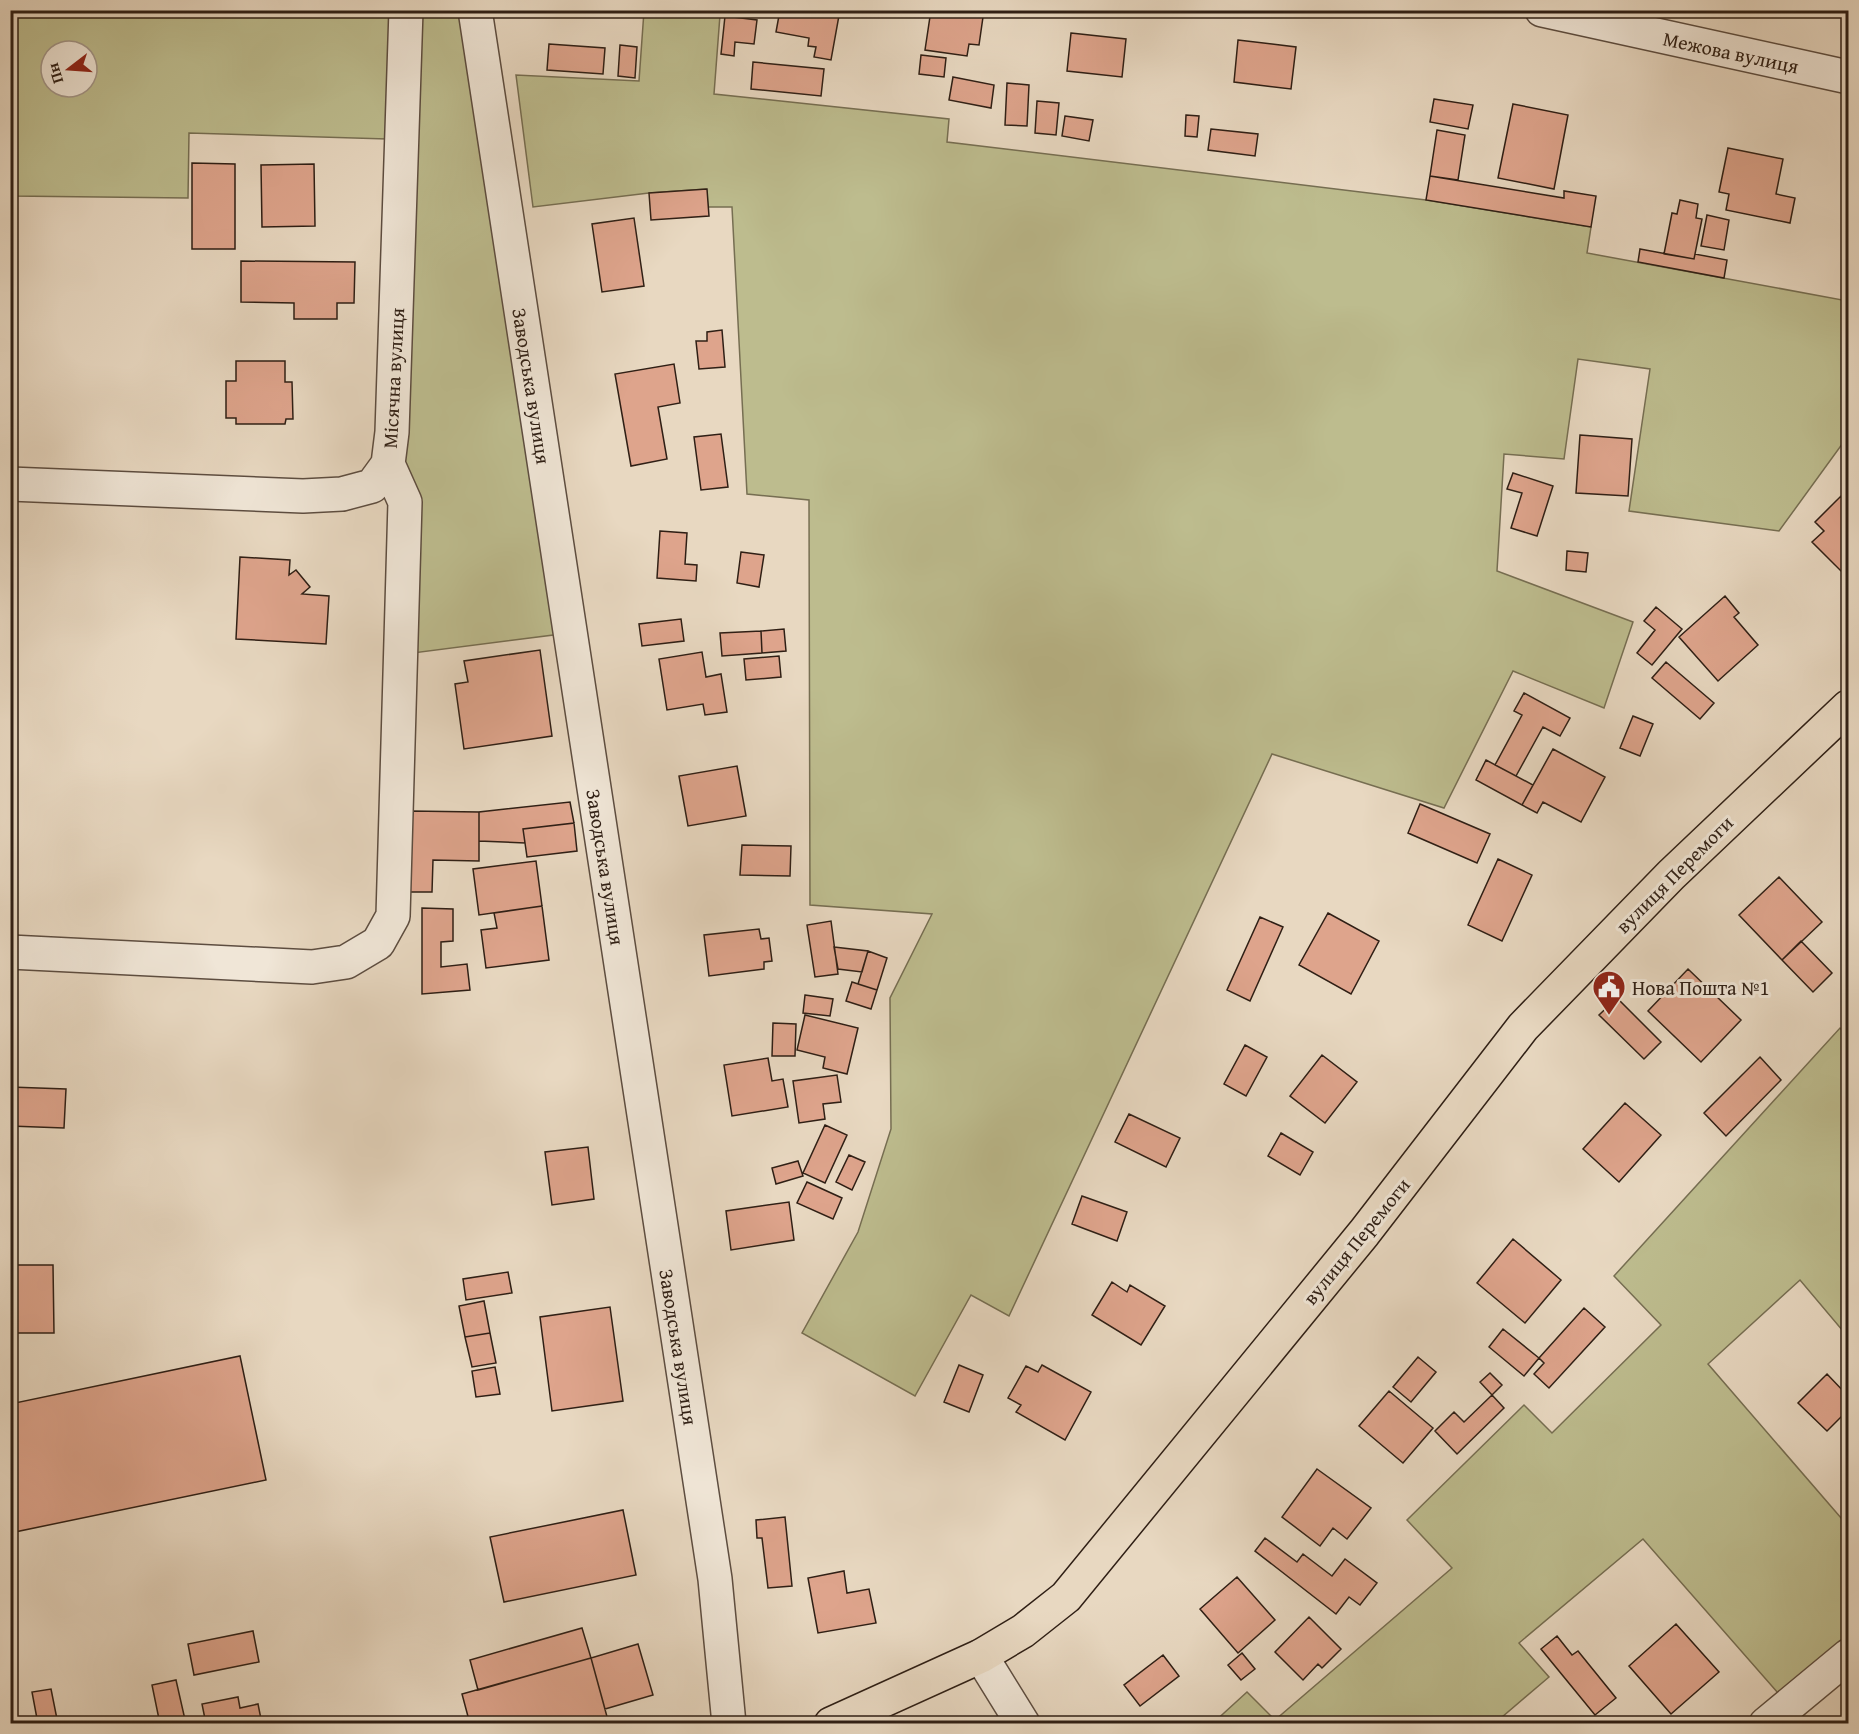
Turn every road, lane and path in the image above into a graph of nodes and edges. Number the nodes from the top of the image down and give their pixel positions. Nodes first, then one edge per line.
1 (406, 10) edge
2 (475, 10) edge
3 (1554, 12) edge
4 (1848, 77) edge
5 (388, 464) junction
6 (10, 484) edge
7 (1848, 707) edge
8 (10, 952) edge
9 (981, 1656) junction
10 (1848, 1656) edge
11 (729, 1724) edge
12 (831, 1724) edge
13 (1023, 1724) edge
14 (1766, 1724) edge

1 - 5 street, Місячна вулиця
2 - 11 street, Заводська вулиця
3 - 4 street, Межова вулиця
5 - 6 street, Місячна вулиця
5 - 8 street
7 - 9 main road, вулиця Перемоги
9 - 12 main road, вулиця Перемоги
9 - 13 street
10 - 14 street

